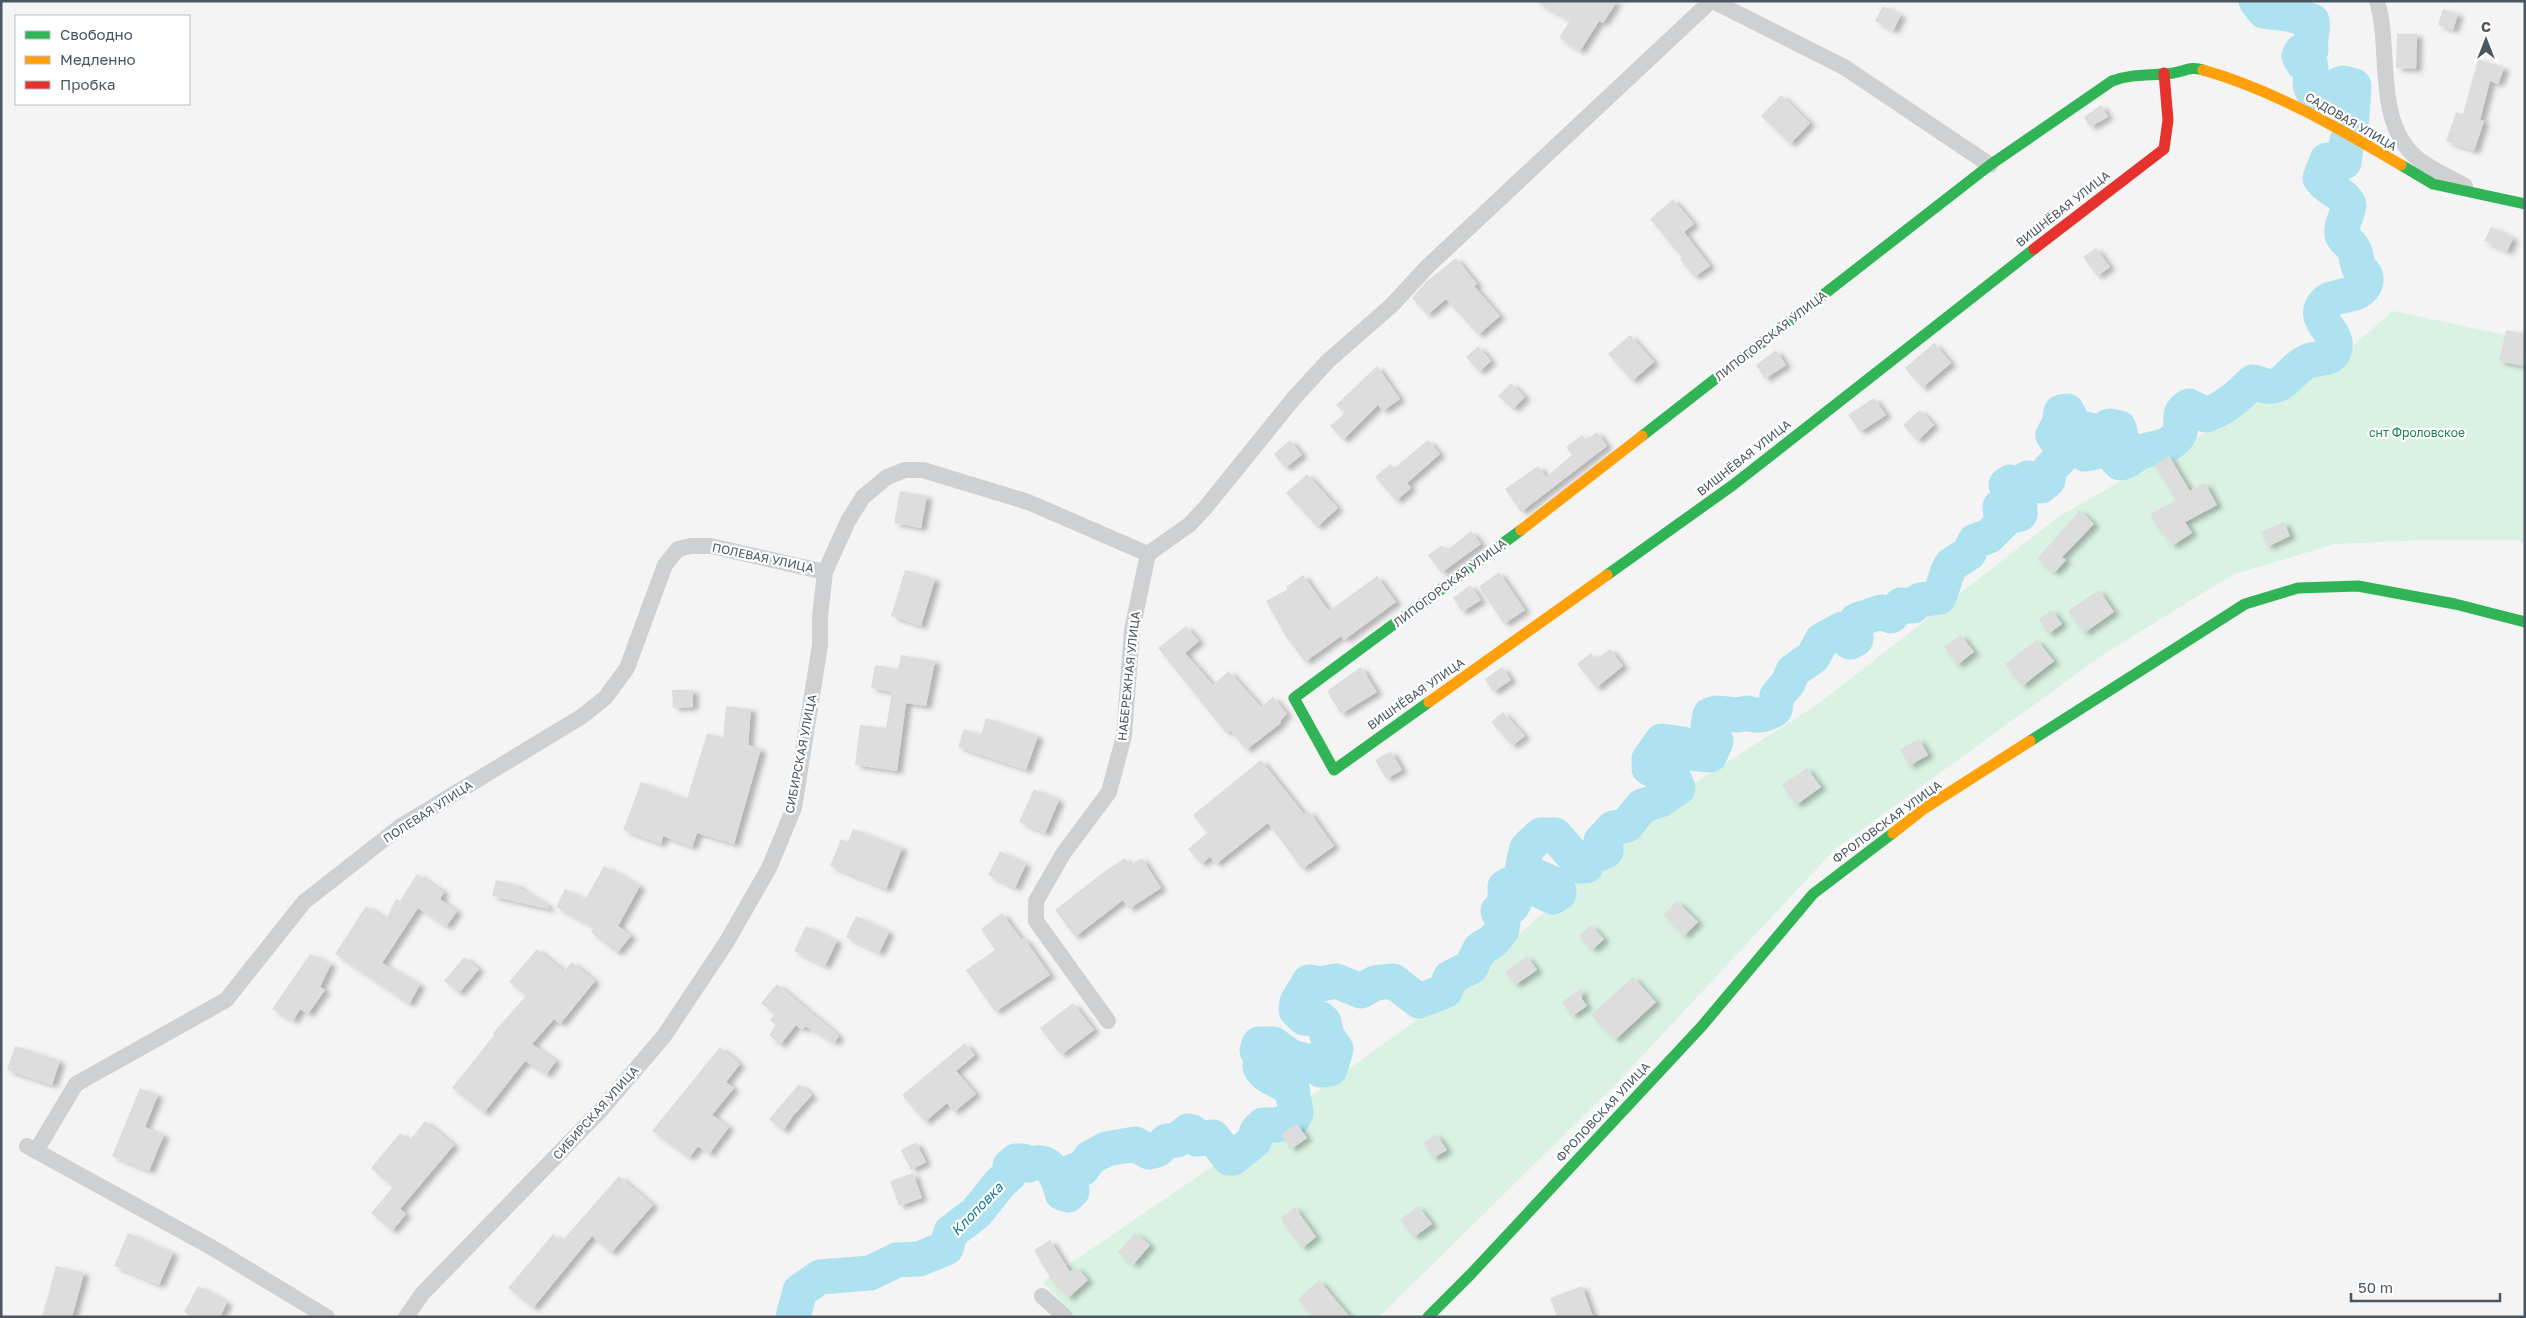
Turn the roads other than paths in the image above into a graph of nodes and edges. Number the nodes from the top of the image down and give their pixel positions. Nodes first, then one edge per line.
1 (1712, 1) edge
2 (2377, 1) edge
3 (2164, 73) junction
4 (1990, 165) junction
5 (2497, 198) junction
6 (2525, 204) edge
7 (1148, 554) junction
8 (825, 572) junction
9 (2525, 622) edge
10 (1294, 698) joint
11 (1108, 1021) dead end
12 (1042, 1296) dead end
13 (327, 1317) edge
14 (406, 1317) edge
15 (1065, 1317) edge
16 (1428, 1317) edge

1 - 4 street
1 - 7 street
2 - 5 street
3 - 4 street, САДОВАЯ УЛИЦА
3 - 5 street, САДОВАЯ УЛИЦА
3 - 10 street, ВИШНЁВАЯ УЛИЦА
4 - 10 street, ЛИПОГОРСКАЯ УЛИЦА
5 - 6 street, САДОВАЯ УЛИЦА
7 - 8 street, СИБИРСКАЯ УЛИЦА
7 - 11 street, НАБЕРЕЖНАЯ УЛИЦА
8 - 13 street, ПОЛЕВАЯ УЛИЦА
8 - 14 street, СИБИРСКАЯ УЛИЦА
9 - 16 street, ФРОЛОВСКАЯ УЛИЦА
12 - 15 street

